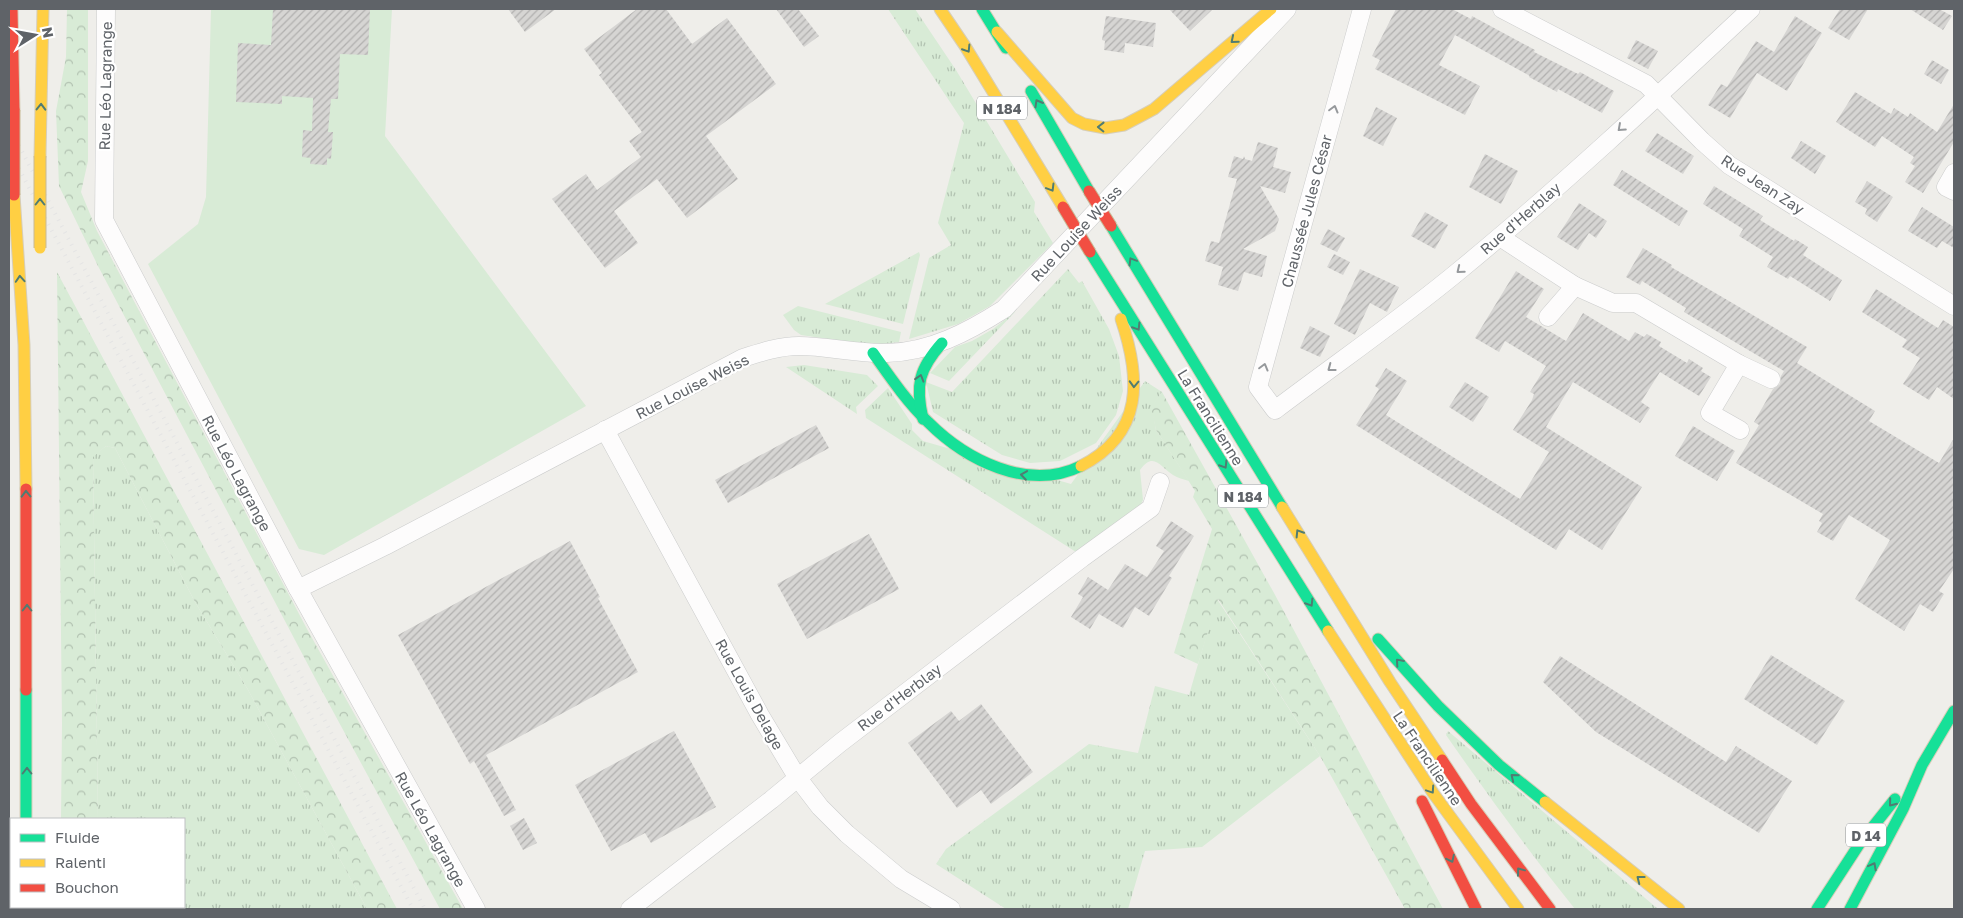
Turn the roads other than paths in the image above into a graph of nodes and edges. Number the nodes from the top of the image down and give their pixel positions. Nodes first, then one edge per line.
1 (12, 9) edge
2 (43, 9) edge
3 (106, 9) edge
4 (940, 9) edge
5 (982, 9) edge
6 (1271, 9) edge
7 (1287, 9) edge
8 (1362, 9) edge
9 (1502, 9) edge
10 (1751, 9) edge
11 (997, 32) junction
12 (1658, 96) junction
13 (1954, 173) edge
14 (1954, 192) edge
15 (1500, 237) junction
16 (39, 253) dead end
17 (1111, 286) junction
18 (1575, 286) junction
19 (32, 296) dead end
20 (1954, 306) edge
21 (1548, 317) dead end
22 (942, 343) junction
23 (24, 345) junction
24 (873, 353) junction
25 (1738, 364) junction
26 (1771, 379) dead end
27 (1276, 410) joint
28 (923, 420) junction
29 (605, 430) junction
30 (1740, 430) dead end
31 (1160, 482) dead end
32 (298, 589) junction
33 (1334, 590) junction
34 (1375, 706) junction
35 (1954, 711) edge
36 (1922, 765) junction
37 (797, 777) junction
38 (26, 818) edge
39 (476, 909) edge
40 (630, 909) edge
41 (952, 909) edge
42 (1476, 909) edge
43 (1518, 909) edge
44 (1550, 909) edge
45 (1679, 909) edge
46 (1817, 909) edge
47 (1850, 909) edge

23 -> 1 main road, bridge
16 -> 2 main road, bridge
3 - 32 street, Rue Léo Lagrange
4 -> 17 main road, La Francilienne / N 184, bridge
5 - 11 main road, La Francilienne / N 184
6 -> 11 main road
7 - 22 street, Rue Louise Weiss
27 -> 8 street, Chaussée Jules César
9 - 12 street, Rue Jean Zay
10 - 12 street, Rue d'Herblay
33 -> 11 main road, La Francilienne / N 184, bridge
12 -> 15 street, Rue d'Herblay
12 - 20 street, Rue Jean Zay
13 - 14 street
15 - 18 street
15 -> 27 street, Rue d'Herblay
17 -> 28 main road
17 -> 34 main road, La Francilienne / N 184
18 - 21 street
18 - 25 street
19 - 23 main road
22 - 24 street, Rue Louise Weiss
28 -> 22 main road
38 -> 23 main road
24 - 28 main road
24 - 29 street, Rue Louise Weiss
25 - 26 street
25 - 30 street
29 - 32 street, Rue Louise Weiss
29 - 37 street, Rue Louis Delage
31 - 37 street, Rue d'Herblay
32 - 39 street, Rue Léo Lagrange
44 -> 33 main road, La Francilienne / N 184
45 -> 33 main road
34 -> 42 main road
34 -> 43 main road, La Francilienne / N 184
35 - 36 main road, D 14
36 -> 46 main road, D 14
47 -> 36 main road, D 14
37 - 40 street, Rue d'Herblay
37 - 41 street, Rue Louis Delage

